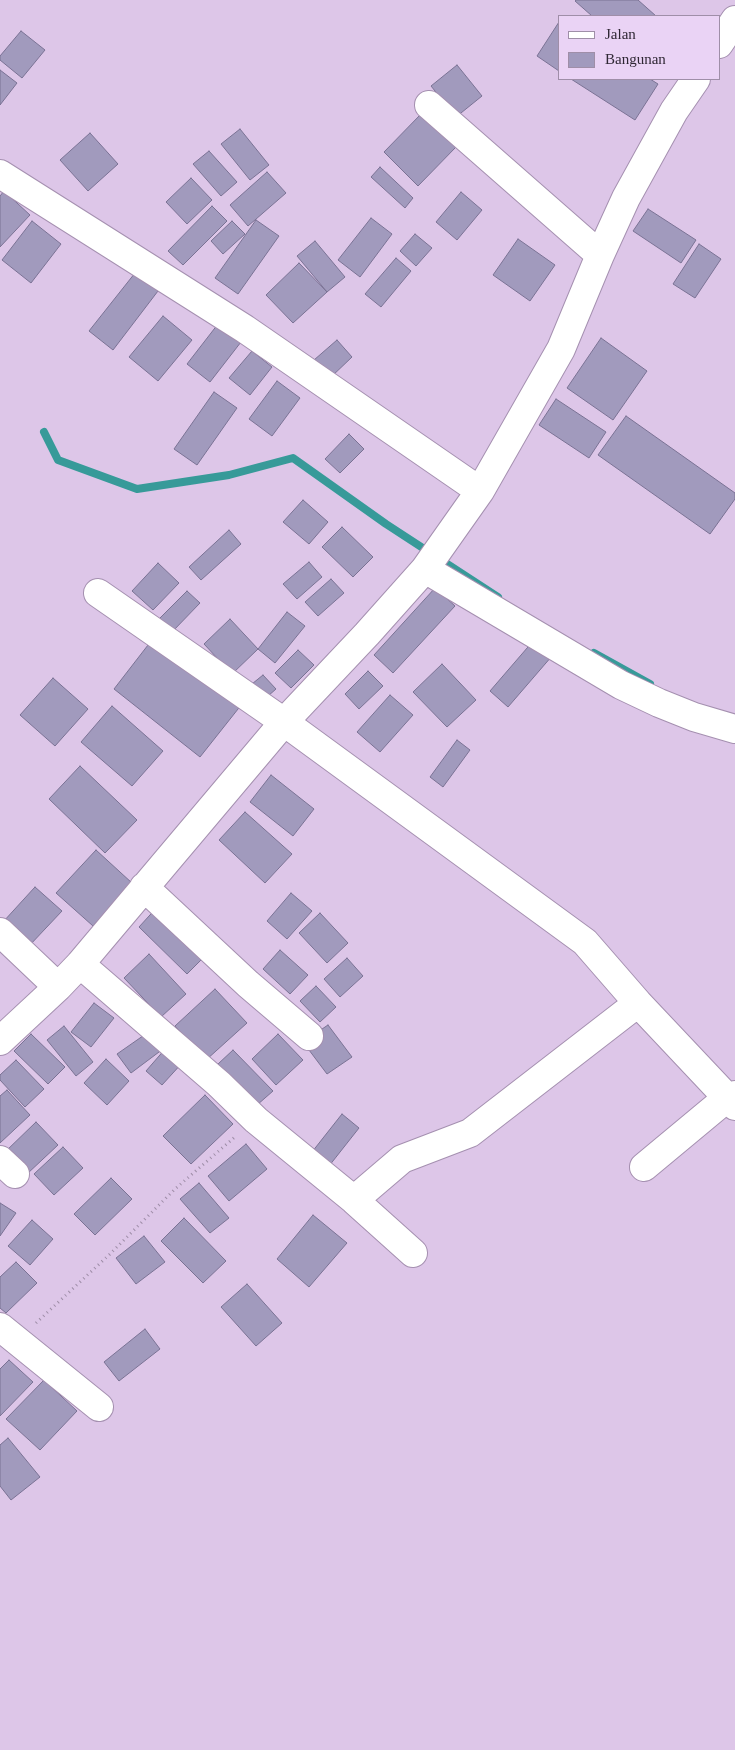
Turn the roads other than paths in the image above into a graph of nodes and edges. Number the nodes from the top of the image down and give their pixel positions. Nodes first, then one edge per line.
1 (735, 20) edge
2 (720, 42) edge
3 (695, 80) edge
4 (429, 105) dead end
5 (0, 174) edge
6 (600, 255) junction
7 (480, 491) junction
8 (427, 565) junction
9 (98, 592) dead end
10 (284, 722) junction
11 (735, 729) edge
12 (144, 887) junction
13 (0, 932) edge
14 (80, 964) junction
15 (58, 987) junction
16 (638, 1003) junction
17 (309, 1036) dead end
18 (0, 1041) edge
19 (732, 1100) edge
20 (644, 1167) dead end
21 (354, 1200) junction
22 (413, 1253) dead end
23 (8, 1334) edge
24 (99, 1407) dead end

1 - 2 street
3 - 6 street
4 - 6 street
5 - 7 street
6 - 7 street
7 - 8 street
8 - 10 street
8 - 11 street
9 - 10 street
10 - 12 street
10 - 16 street
12 - 14 street
12 - 17 street
13 - 15 street
14 - 15 street
14 - 21 street
15 - 18 street
16 - 19 street
16 - 21 street
19 - 20 street
21 - 22 street
23 - 24 street

